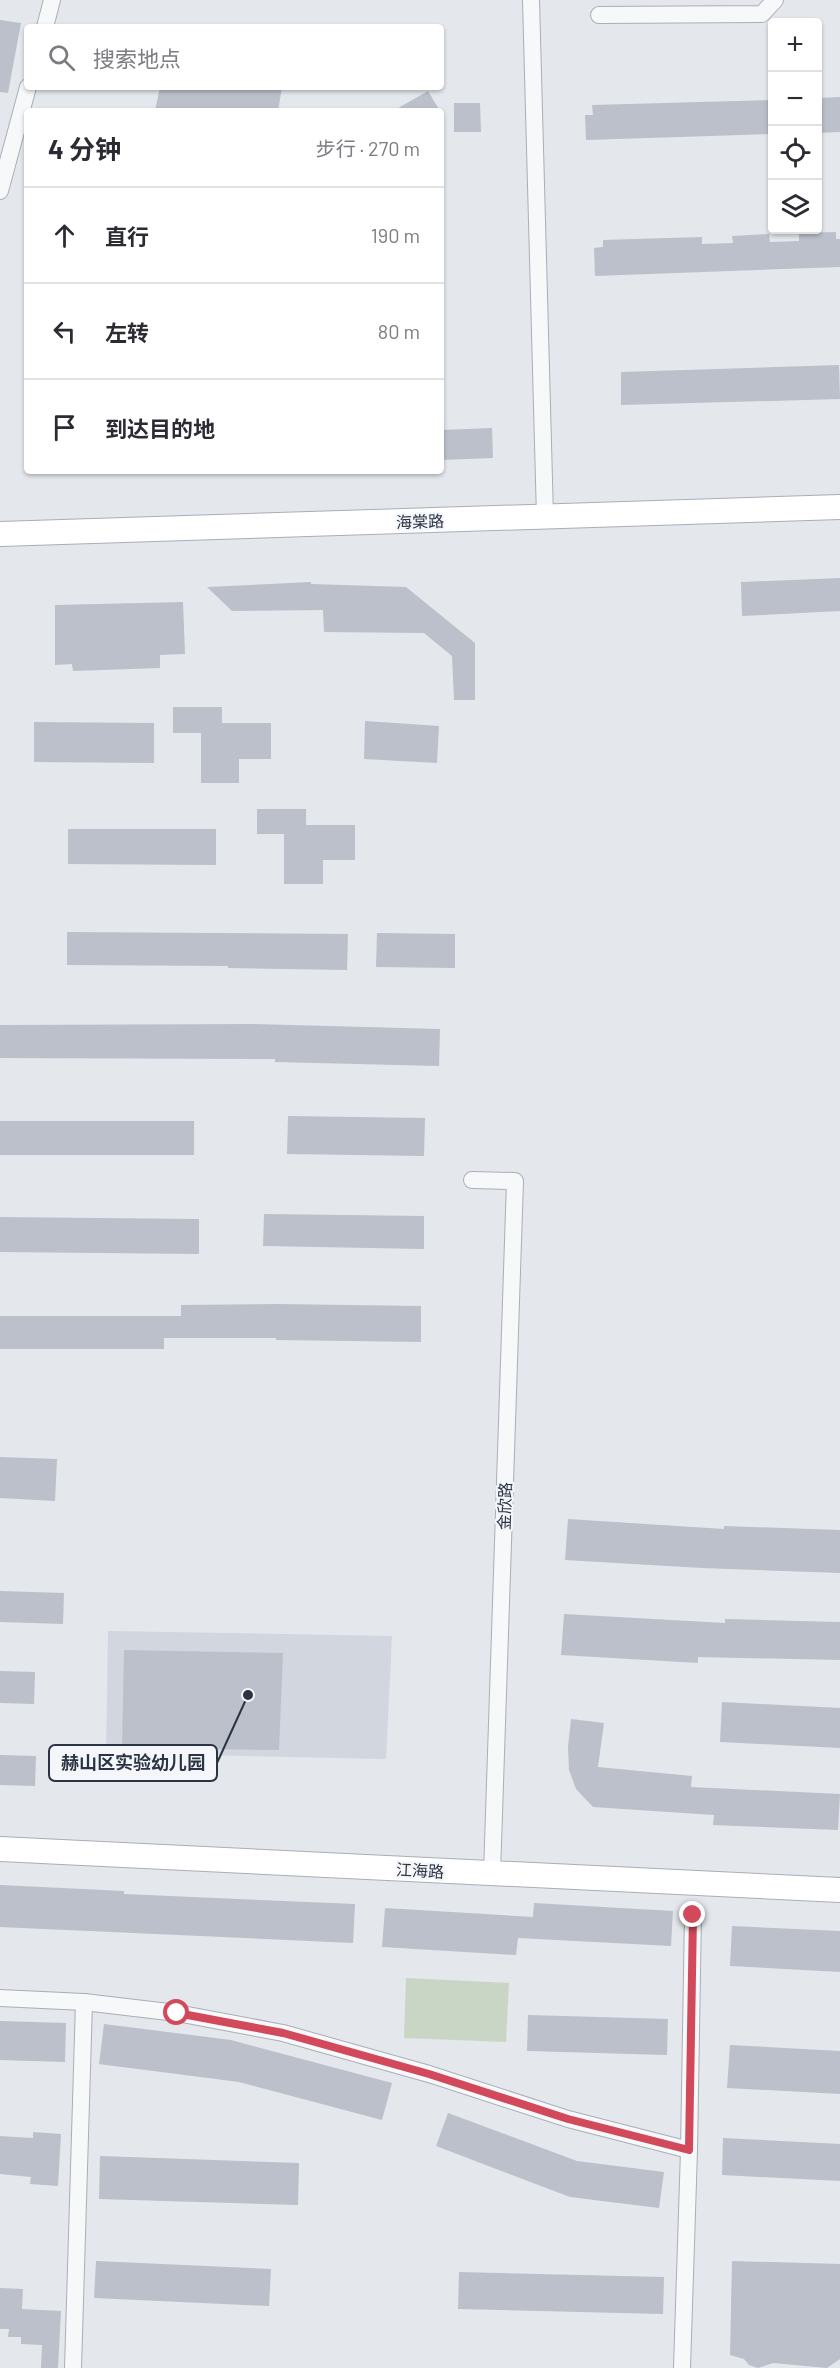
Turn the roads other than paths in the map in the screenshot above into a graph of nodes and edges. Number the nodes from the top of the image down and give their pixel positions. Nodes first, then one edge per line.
1 (52, 0) edge
2 (531, 0) edge
3 (775, 0) edge
4 (599, 15) dead end
5 (46, 24) edge
6 (27, 90) edge
7 (0, 191) edge
8 (840, 507) edge
9 (545, 517) junction
10 (0, 534) edge
11 (472, 1180) dead end
12 (0, 1849) edge
13 (492, 1874) junction
14 (840, 1890) edge
15 (693, 1915) dead end
16 (0, 1998) edge
17 (84, 2002) junction
18 (689, 2150) junction
19 (74, 2368) edge
20 (682, 2368) edge

1 - 5 street
2 - 9 street
3 - 4 street
6 - 7 street
8 - 9 street, 海棠路
9 - 10 street, 海棠路
11 - 13 street, 金欣路
12 - 13 street, 江海路
13 - 14 street, 江海路
15 - 18 street
16 - 17 street
17 - 18 street
17 - 19 street
18 - 20 street

